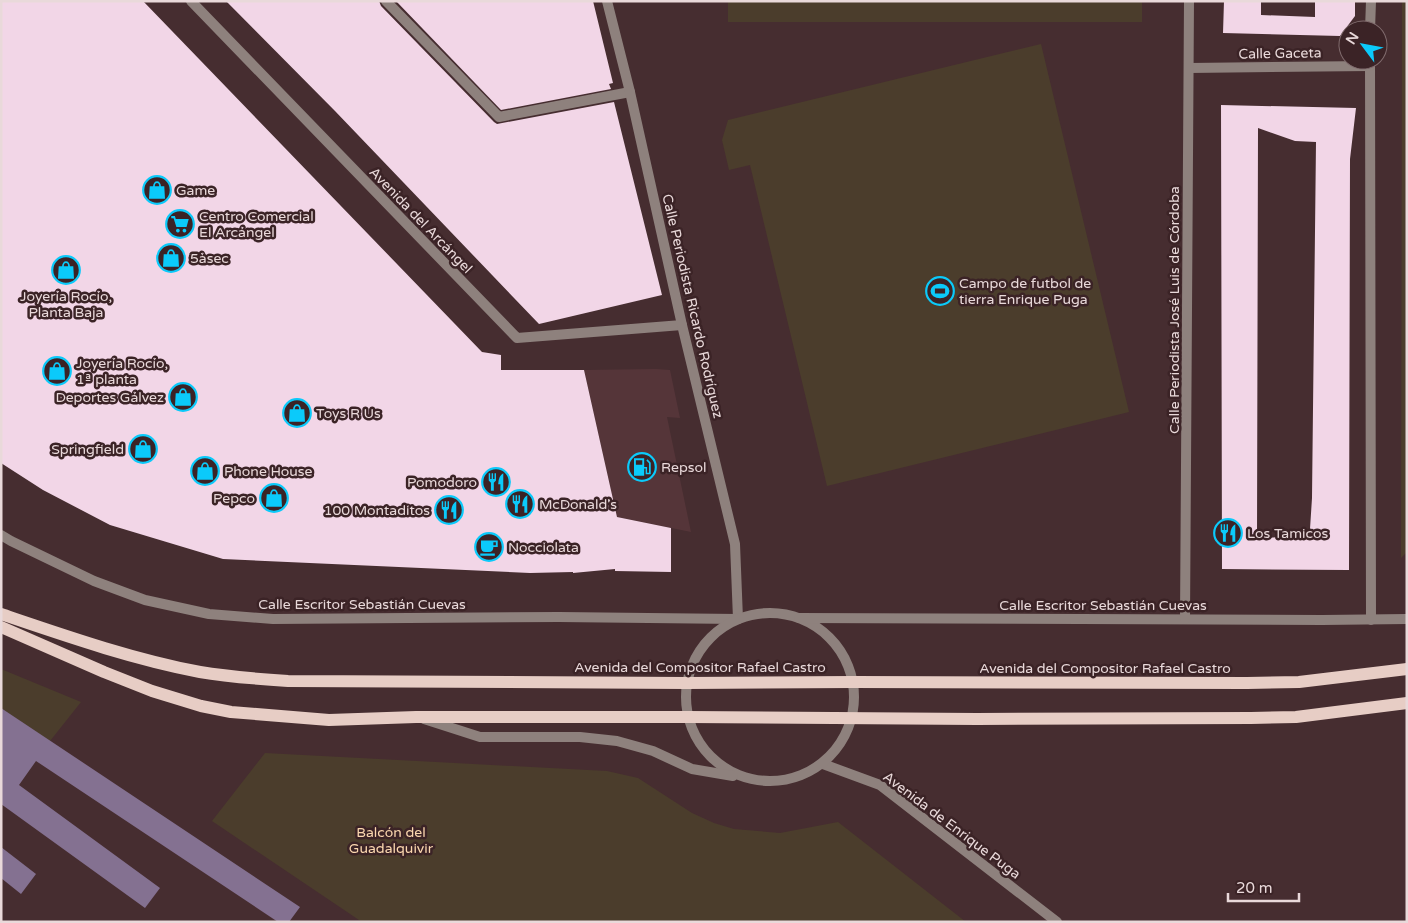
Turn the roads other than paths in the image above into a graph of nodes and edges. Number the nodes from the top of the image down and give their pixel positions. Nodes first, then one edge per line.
1 (191, 1) edge
2 (386, 1) edge
3 (608, 1) edge
4 (1189, 1) edge
5 (1371, 1) edge
6 (1370, 20) edge
7 (1338, 64) edge
8 (1189, 68) junction
9 (1370, 70) edge
10 (630, 92) junction
11 (682, 325) junction
12 (1, 535) edge
13 (1, 614) edge
14 (799, 618) junction
15 (738, 619) junction
16 (1185, 619) junction
17 (1407, 619) edge
18 (1371, 620) junction
19 (1, 627) edge
20 (1407, 669) edge
21 (854, 682) junction
22 (687, 683) junction
23 (1407, 704) edge
24 (416, 717) junction
25 (688, 717) junction
26 (852, 718) junction
27 (823, 764) junction
28 (741, 778) junction
29 (1057, 922) edge

1 - 11 street, Avenida del Arcángel
2 - 10 street
3 - 10 street, Calle Periodista Ricardo Rodríguez
4 - 8 street, Calle Periodista José Luis de Córdoba
5 - 6 street
7 - 8 street, Calle Gaceta
8 - 16 street, Calle Periodista José Luis de Córdoba
9 - 18 street
10 - 11 street, Calle Periodista Ricardo Rodríguez
11 - 15 street, Calle Periodista Ricardo Rodríguez
12 - 15 street, Calle Escritor Sebastián Cuevas
13 - 22 main road, Avenida del Compositor Rafael Castro
14 - 15 street
14 - 16 street, Calle Escritor Sebastián Cuevas
14 - 21 street
15 - 22 street
16 - 18 street, Calle Escritor Sebastián Cuevas
17 - 18 street, Calle Escritor Sebastián Cuevas
19 - 24 main road
20 - 21 main road, Avenida del Compositor Rafael Castro
21 - 22 main road, Avenida del Compositor Rafael Castro
21 - 26 street
22 - 25 street
23 - 26 main road
24 - 25 main road
24 - 28 street
25 - 26 main road
25 - 28 street
26 - 27 street
27 - 28 street
27 - 29 street, Avenida de Enrique Puga

